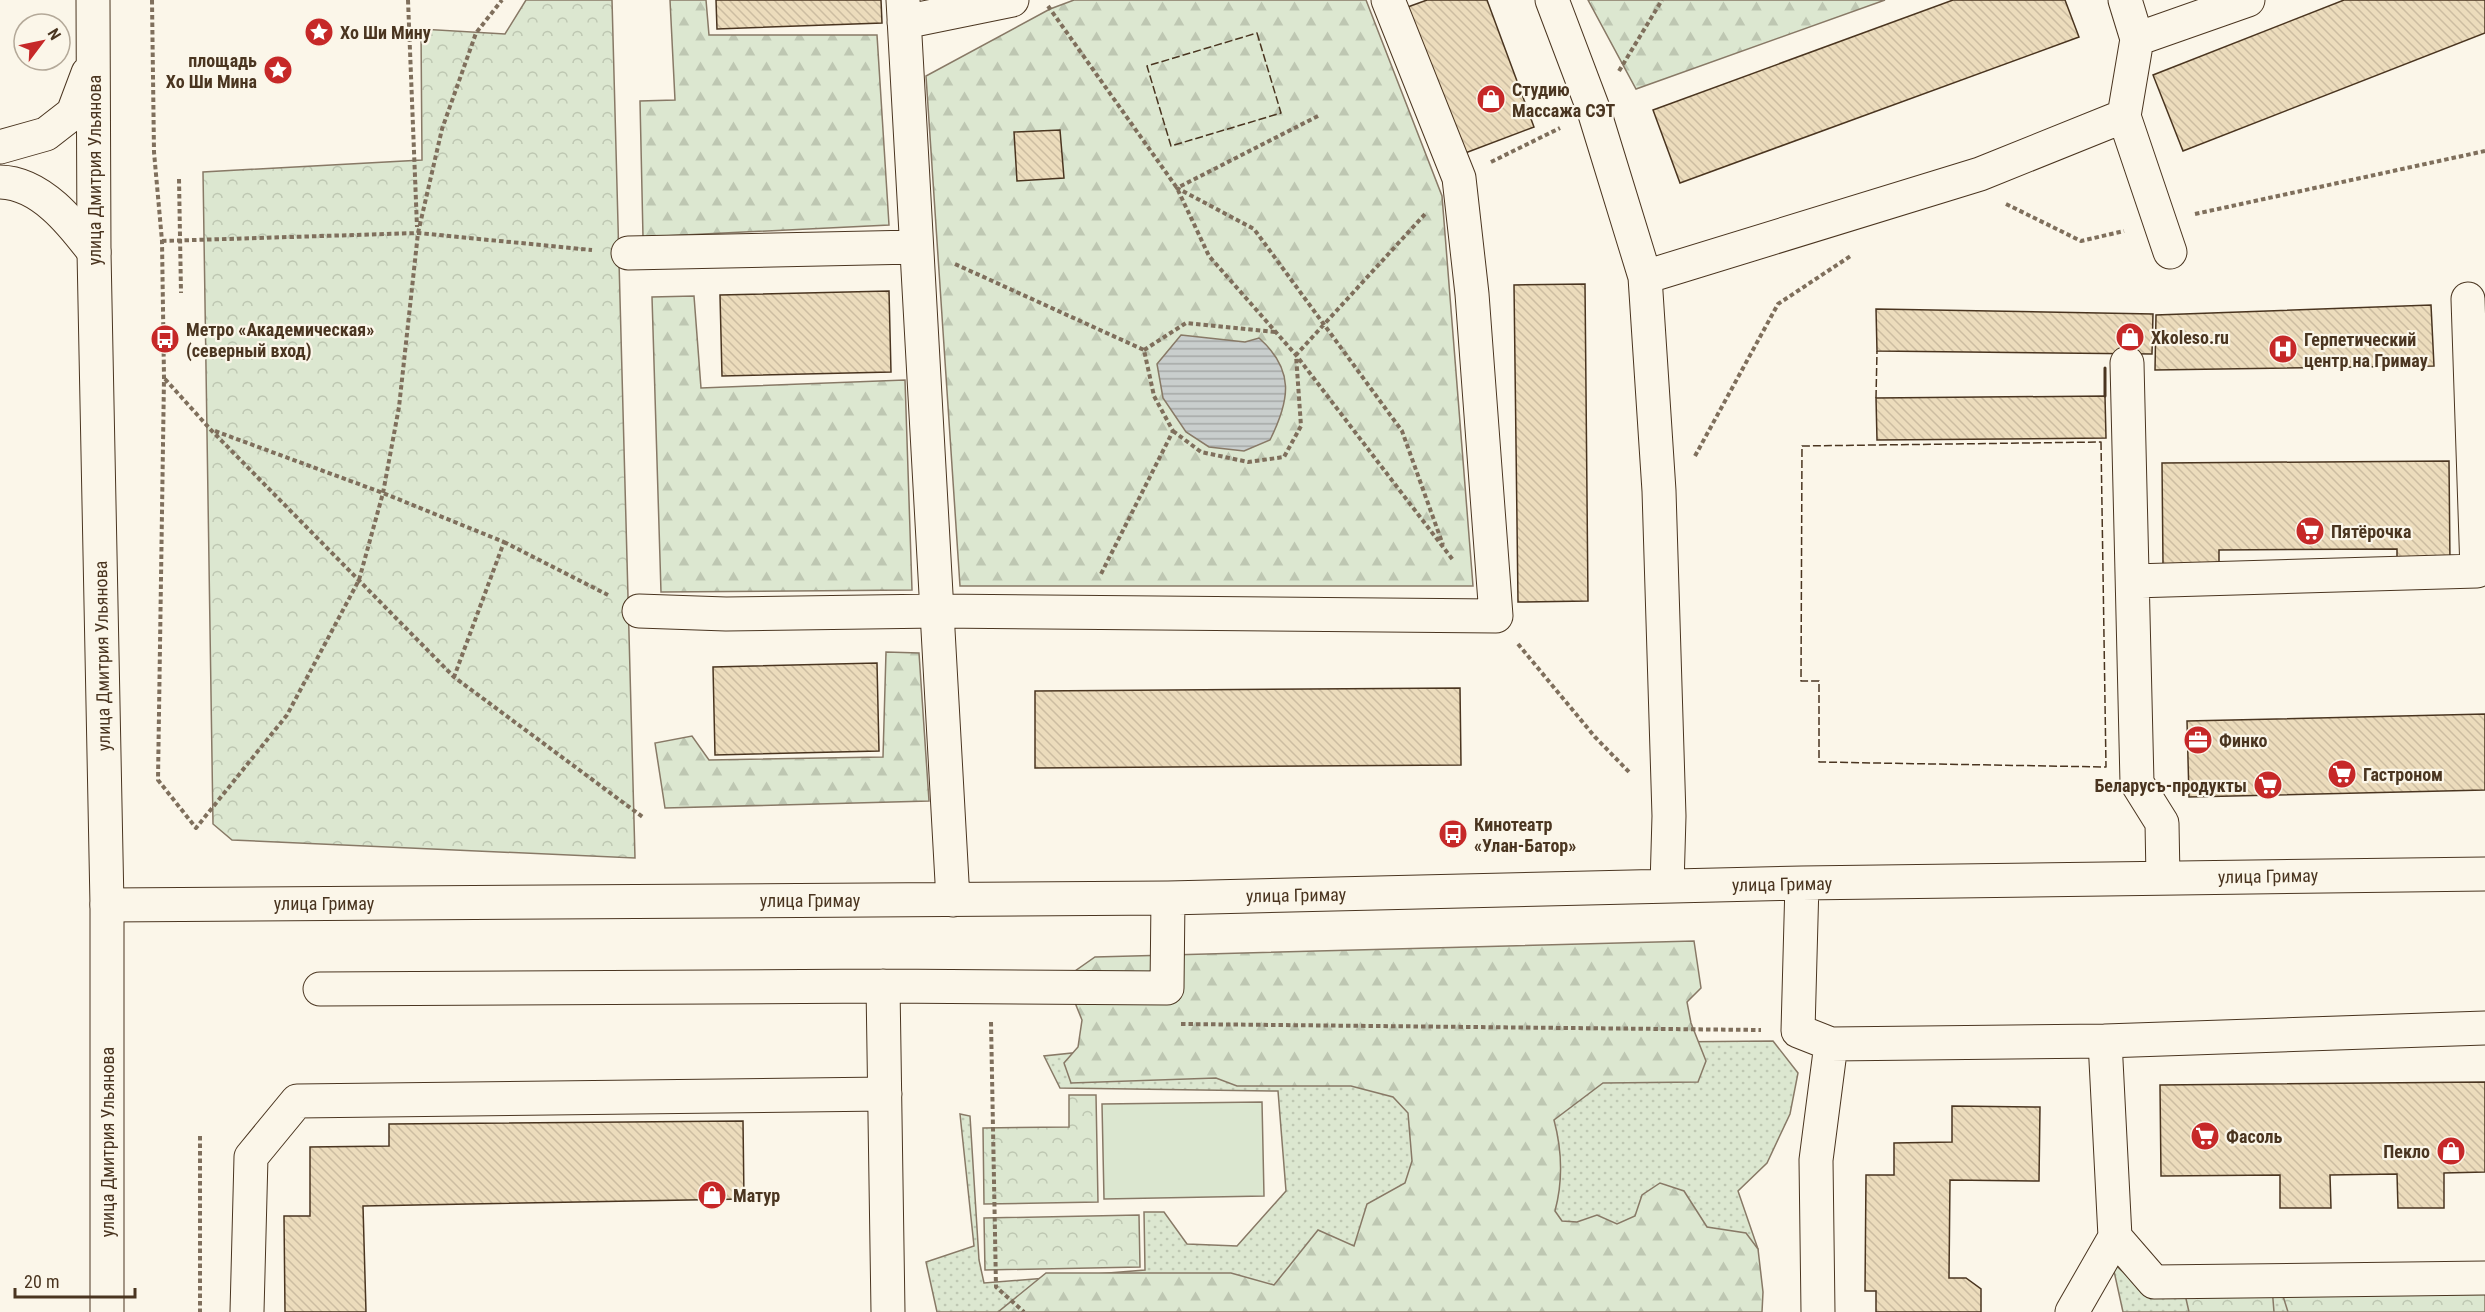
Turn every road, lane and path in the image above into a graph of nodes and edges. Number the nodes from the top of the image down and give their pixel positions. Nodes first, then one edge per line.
1 (93, 0) edge
2 (152, 0) edge
3 (408, 0) edge
4 (502, 0) edge
5 (1012, 0) edge
6 (1044, 0) edge
7 (1388, 0) edge
8 (1552, 0) edge
9 (1662, 0) edge
10 (2125, 0) edge
11 (2248, 0) edge
12 (904, 11) edge
13 (2137, 39) junction
14 (93, 58) junction
15 (1594, 111) junction
16 (1318, 116) dead end
17 (2124, 116) junction
18 (0, 147) edge
19 (2485, 151) edge
20 (1458, 178) junction
21 (179, 179) dead end
22 (0, 182) edge
23 (1177, 188) junction
24 (1997, 200) dead end
25 (2160, 222) junction
26 (418, 233) junction
27 (2081, 241) dead end
28 (162, 242) junction
29 (916, 247) junction
30 (94, 252) junction
31 (2170, 252) dead end
32 (628, 253) joint
33 (1854, 253) dead end
34 (1645, 277) junction
35 (181, 294) dead end
36 (2468, 299) dead end
37 (1324, 325) junction
38 (1275, 332) junction
39 (1144, 350) junction
40 (1296, 355) junction
41 (2127, 363) dead end
42 (164, 378) junction
43 (211, 430) junction
44 (1173, 430) junction
45 (1659, 491) junction
46 (383, 493) junction
47 (504, 542) junction
48 (1445, 549) junction
49 (1459, 567) dead end
50 (360, 580) junction
51 (2133, 581) junction
52 (639, 610) joint
53 (937, 611) junction
54 (1082, 613) junction
55 (1496, 616) junction
56 (454, 677) junction
57 (1669, 816) junction
58 (644, 818) dead end
59 (2485, 873) edge
60 (2163, 878) junction
61 (1802, 883) junction
62 (1667, 886) junction
63 (1168, 898) junction
64 (953, 900) junction
65 (107, 905) junction
66 (883, 986) junction
67 (990, 987) junction
68 (1167, 988) junction
69 (320, 989) dead end
70 (2485, 1028) edge
71 (1798, 1031) junction
72 (2105, 1041) junction
73 (1831, 1044) junction
74 (885, 1094) junction
75 (200, 1136) dead end
76 (2115, 1237) junction
77 (2485, 1278) edge
78 (107, 1312) edge
79 (201, 1312) edge
80 (247, 1312) edge
81 (888, 1312) edge
82 (1024, 1312) edge
83 (1818, 1312) edge
84 (2072, 1312) edge

1 - 14 street, улица Дмитрия Ульянова
2 - 28 path
3 - 26 path
4 - 26 path
5 - 12 street
6 - 23 path
7 - 20 street
8 - 15 street
9 - 15 path
10 - 13 street
11 - 13 street
12 - 29 street
13 - 17 street
14 - 18 street
14 - 30 street, улица Дмитрия Ульянова
15 - 20 path
15 - 34 street
16 - 23 path
17 - 25 street
17 - 34 street
19 - 25 path
20 - 37 path
20 - 55 street
21 - 35 path
22 - 30 street
23 - 37 path
23 - 38 path
24 - 27 path
25 - 31 street
26 - 28 path
26 - 32 path
26 - 46 path
28 - 42 path
29 - 32 street
29 - 39 path
29 - 53 street
30 - 65 street, улица Дмитрия Ульянова
33 - 45 path
34 - 45 street
36 - 51 street
37 - 40 path
37 - 48 path
38 - 39 path
38 - 40 path
39 - 44 path
40 - 44 path
40 - 48 path
41 - 51 street
42 - 43 path
42 - 50 path
43 - 46 path
43 - 50 path
44 - 54 path
45 - 57 street
46 - 47 path
46 - 50 path
47 - 52 path
47 - 56 path
48 - 49 path
50 - 56 path
51 - 60 street
52 - 53 street
53 - 54 street
53 - 64 street
54 - 55 street
55 - 57 path
56 - 58 path
57 - 62 street
59 - 60 street, улица Гримау
60 - 61 street, улица Гримау
61 - 62 street, улица Гримау
61 - 71 street
62 - 63 street, улица Гримау
63 - 64 street, улица Гримау
63 - 68 street
64 - 65 street, улица Гримау
65 - 78 street, улица Дмитрия Ульянова
66 - 67 street
66 - 69 street
66 - 74 street
67 - 68 street
67 - 82 path
68 - 71 path
70 - 72 street
71 - 73 street
72 - 73 street
72 - 76 street
73 - 83 street
74 - 80 street
74 - 81 street
75 - 79 path
76 - 77 street
76 - 84 street

